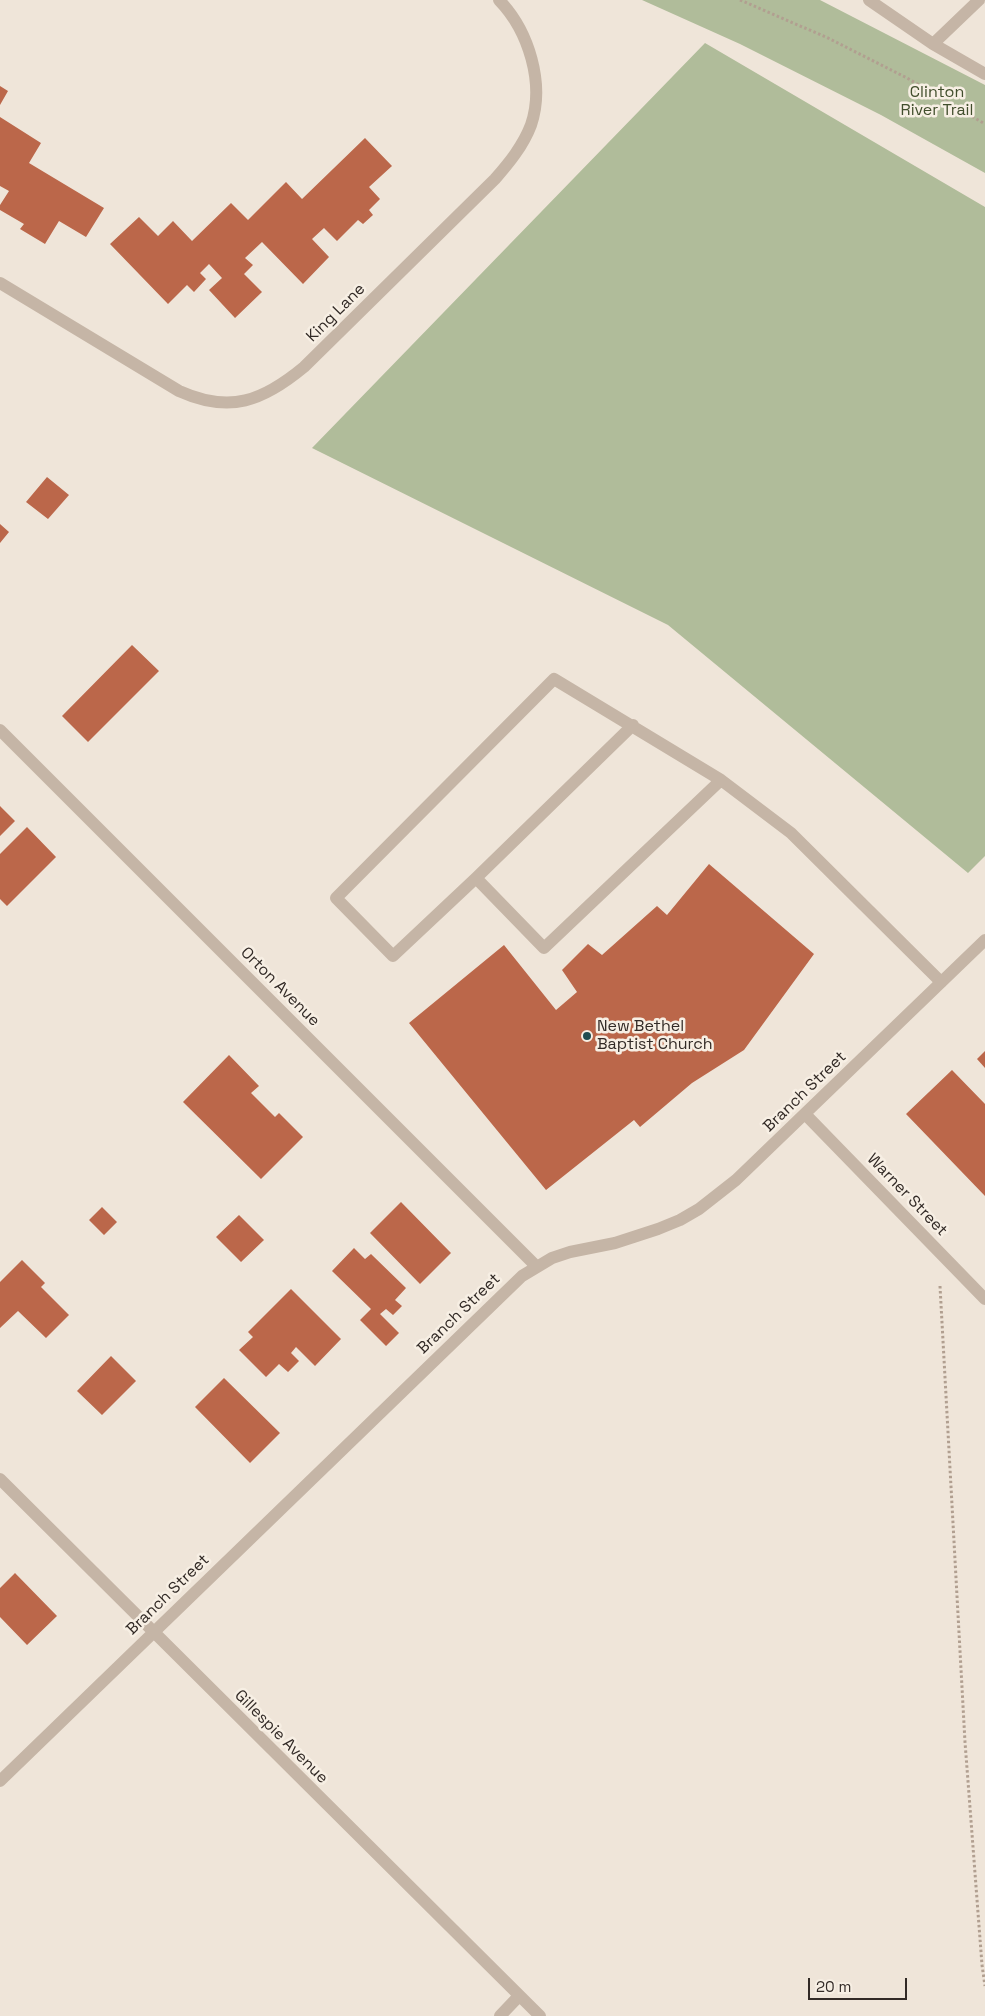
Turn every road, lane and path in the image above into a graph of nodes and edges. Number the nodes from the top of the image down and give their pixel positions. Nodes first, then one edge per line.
1 (499, 0) edge
2 (740, 0) edge
3 (869, 0) edge
4 (979, 0) edge
5 (934, 44) junction
6 (985, 74) edge
7 (985, 124) edge
8 (0, 283) edge
9 (633, 726) junction
10 (0, 730) edge
11 (721, 780) junction
12 (476, 878) junction
13 (985, 940) edge
14 (941, 982) junction
15 (805, 1114) junction
16 (536, 1266) junction
17 (953, 1266) junction
18 (985, 1299) edge
19 (0, 1480) edge
20 (153, 1633) junction
21 (0, 1781) edge
22 (985, 1956) edge
23 (982, 1965) junction
24 (985, 1986) edge
25 (519, 1996) junction
26 (500, 2016) edge
27 (540, 2016) edge

1 - 8 street, King Lane
2 - 7 path
3 - 5 street
4 - 5 street
5 - 6 street
9 - 11 street
9 - 12 street
9 - 12 street
10 - 16 street, Orton Avenue
11 - 12 street
11 - 14 street
13 - 14 street, Branch Street
14 - 15 street, Branch Street
15 - 16 street, Branch Street
15 - 17 street, Warner Street
16 - 20 street, Branch Street
17 - 18 street, Warner Street
17 - 23 path
19 - 20 street, Gillespie Avenue
20 - 21 street, Branch Street
20 - 25 street, Gillespie Avenue
22 - 23 path
23 - 24 path
25 - 26 street
25 - 27 street, Gillespie Avenue

